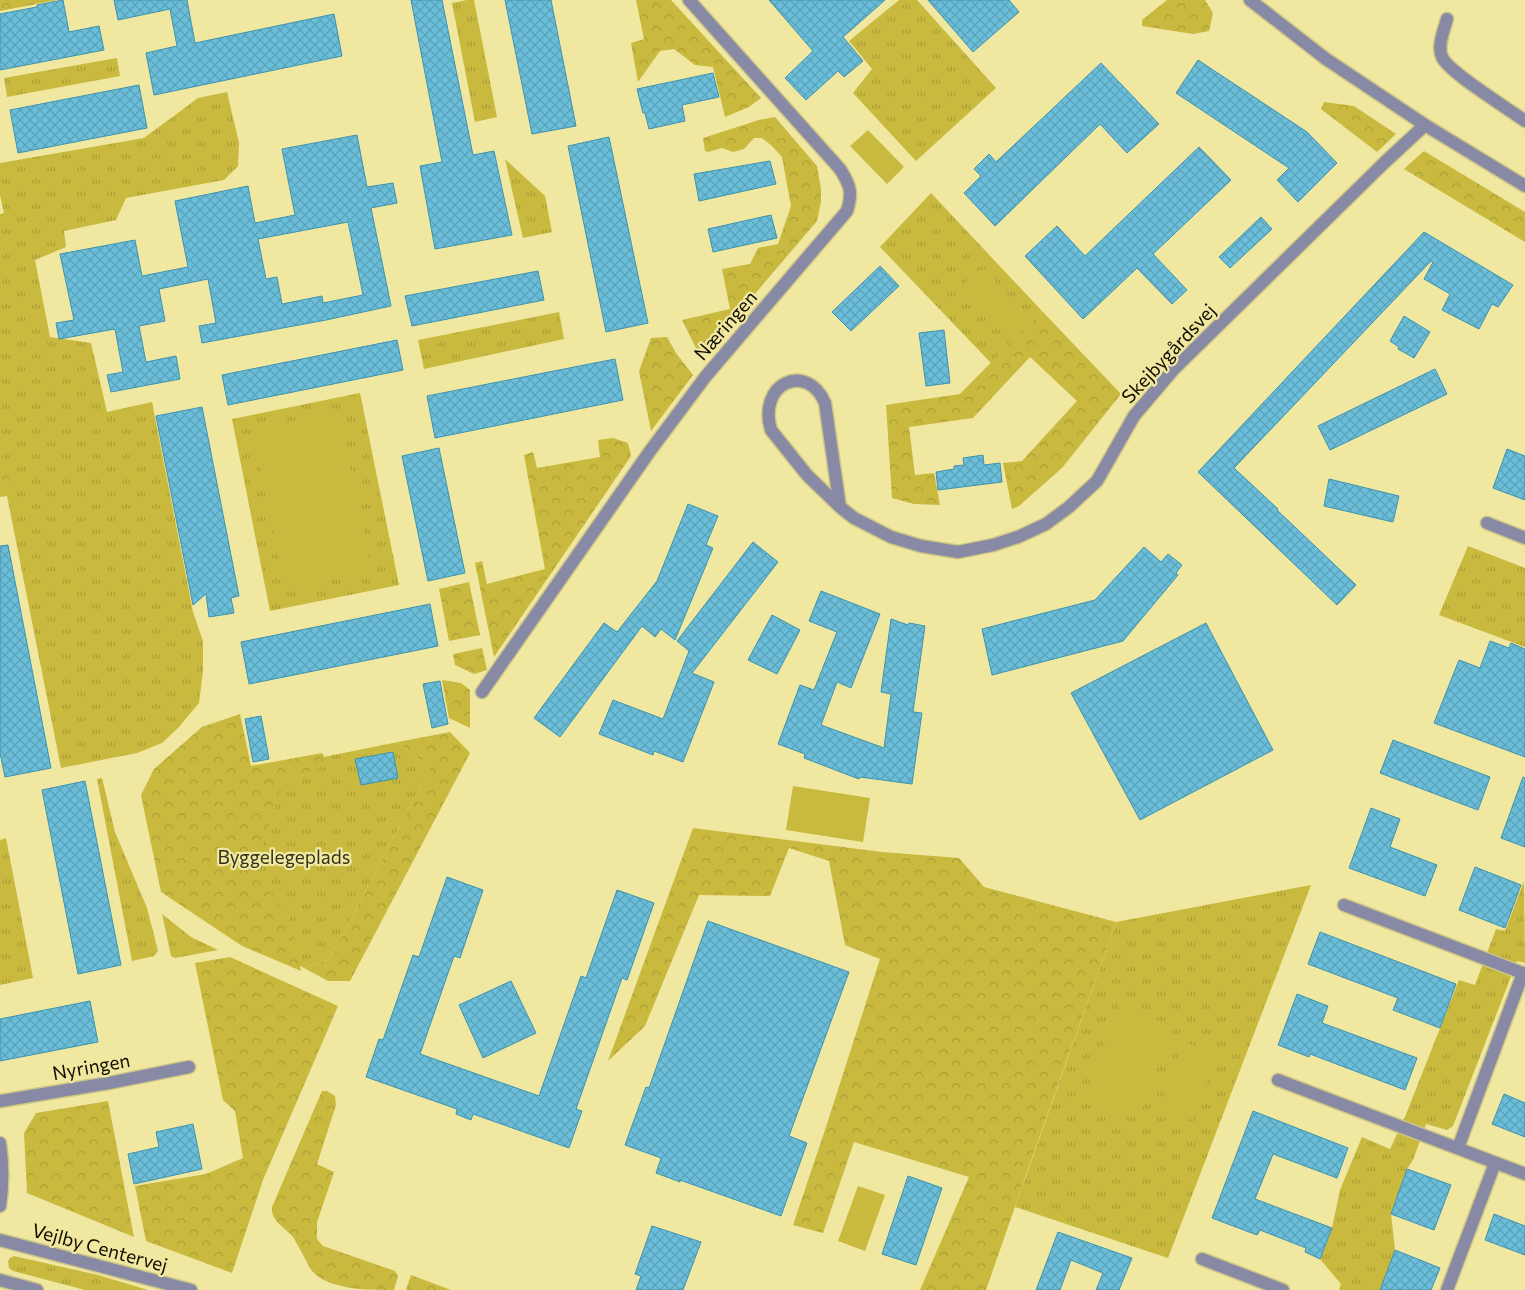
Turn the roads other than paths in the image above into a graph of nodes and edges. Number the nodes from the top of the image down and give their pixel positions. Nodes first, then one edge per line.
1 (689, 0) edge
2 (1250, 0) edge
3 (1447, 19) dead end
4 (1525, 120) edge
5 (1425, 125) junction
6 (1525, 186) edge
7 (840, 507) junction
8 (1487, 523) dead end
9 (1525, 538) edge
10 (482, 692) dead end
11 (1344, 905) dead end
12 (1524, 974) edge
13 (189, 1067) dead end
14 (1278, 1080) dead end
15 (0, 1101) edge
16 (0, 1143) edge
17 (1458, 1148) junction
18 (1495, 1163) junction
19 (1525, 1174) edge
20 (0, 1206) edge
21 (0, 1240) edge
22 (1202, 1259) dead end
23 (0, 1280) edge
24 (37, 1290) edge
25 (191, 1290) edge
26 (1283, 1290) edge
27 (1447, 1290) edge

1 - 10 street, Næringen
2 - 5 street
3 - 4 street
5 - 6 street
5 - 7 street, Skejbygårdsvej
7 - 7 street, Skejbygårdsvej
8 - 9 street
11 - 12 street
12 - 17 street
13 - 15 street, Nyringen
14 - 17 street
16 - 20 street
17 - 18 street
18 - 19 street
18 - 27 street
21 - 25 street, Vejlby Centervej
22 - 26 street
23 - 24 street

